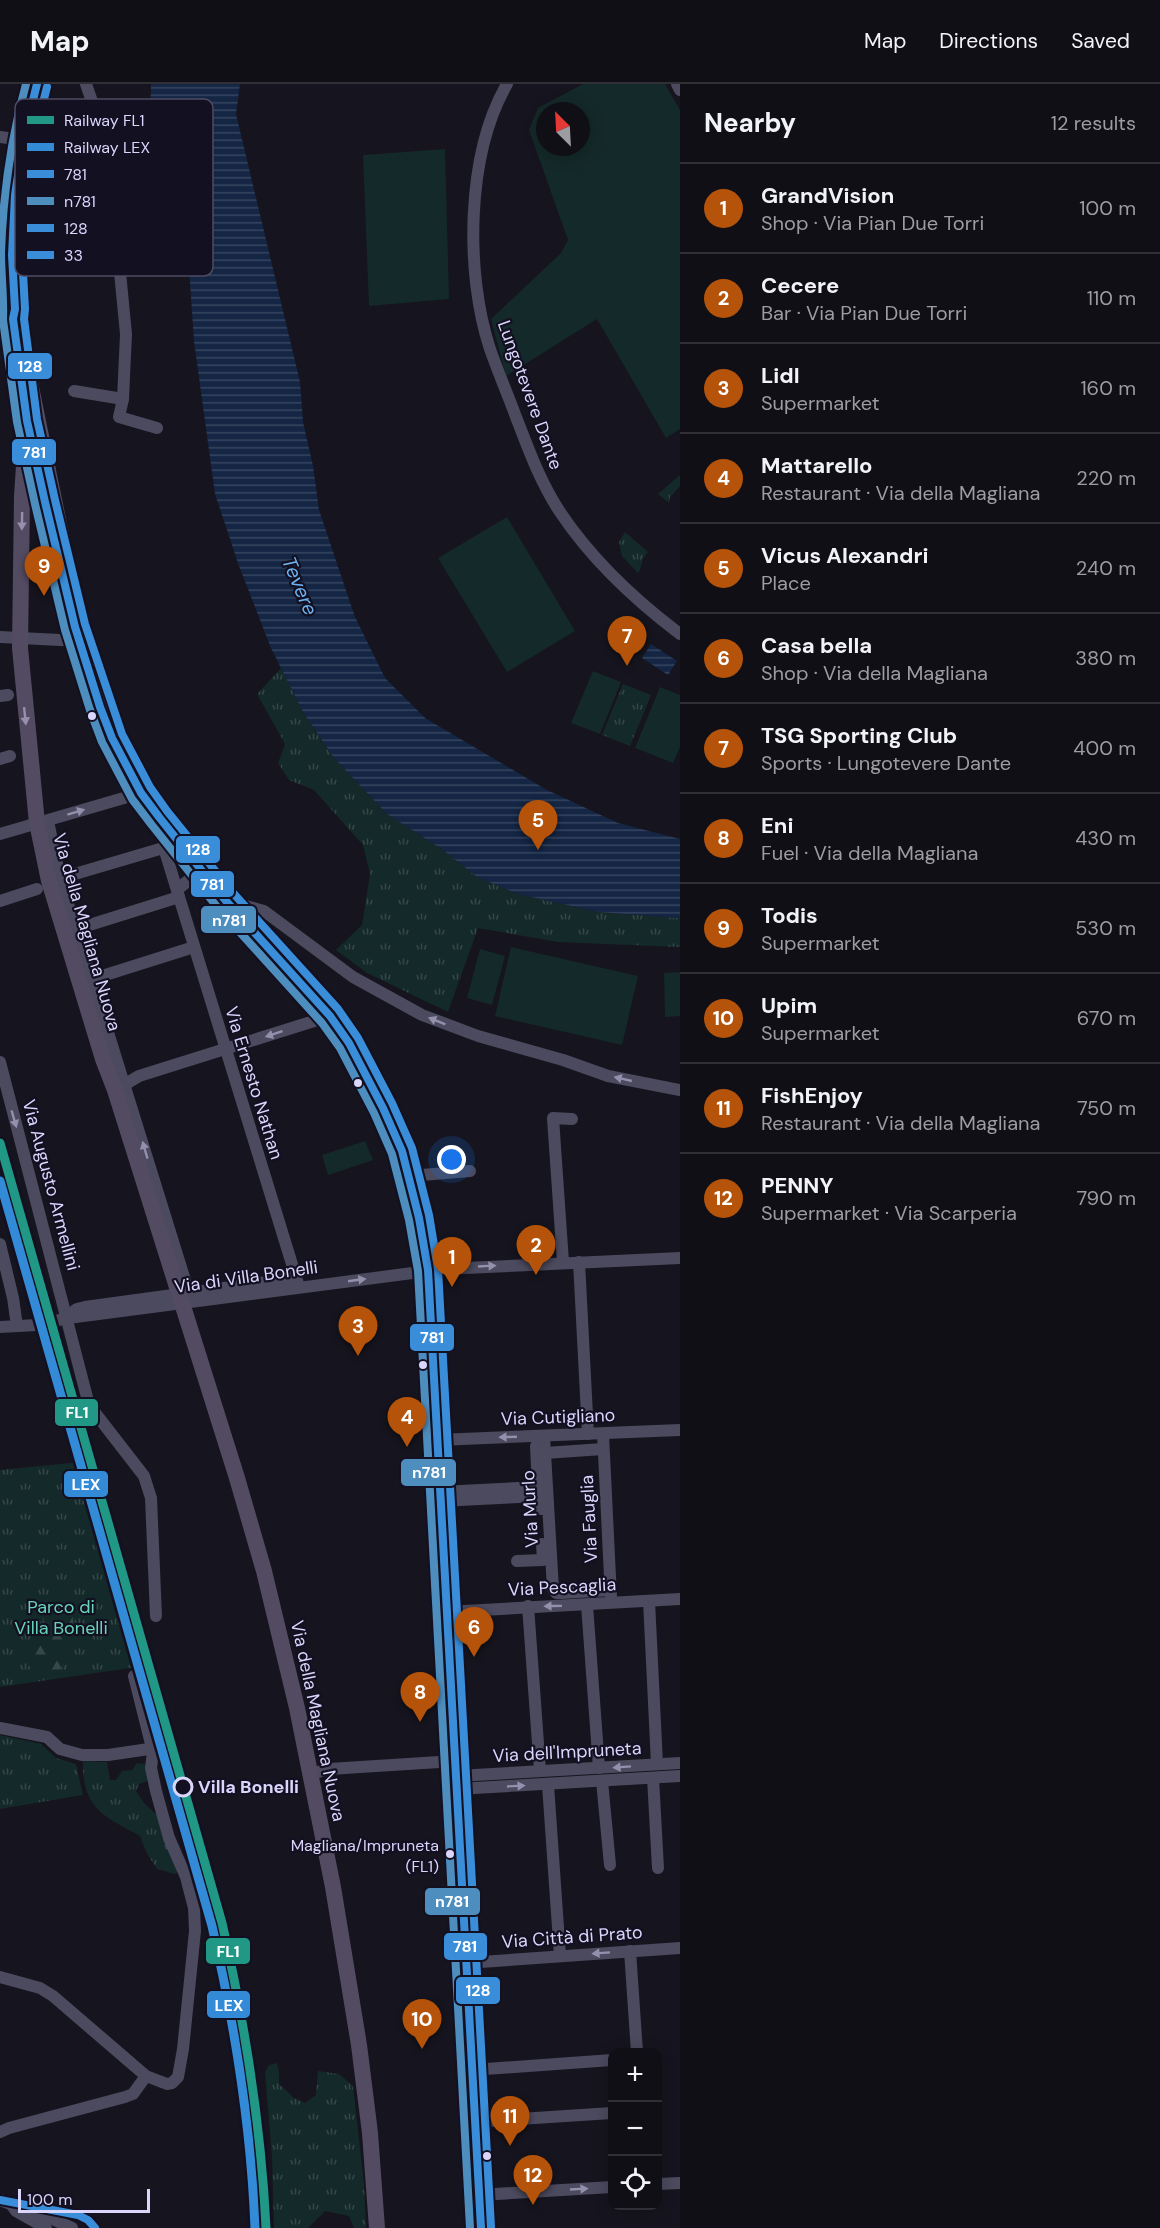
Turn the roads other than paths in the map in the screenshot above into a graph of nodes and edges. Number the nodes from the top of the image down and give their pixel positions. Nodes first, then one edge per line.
1 (37, 84) edge
2 (86, 84) edge
3 (507, 84) edge
4 (677, 84) edge
5 (680, 90) edge
6 (33, 99) edge
7 (91, 99) edge
8 (0, 137) edge
9 (15, 139) edge
10 (15, 206) edge
11 (120, 276) edge
12 (15, 309) junction
13 (74, 391) dead end
14 (123, 399) junction
15 (27, 421) junction
16 (157, 428) dead end
17 (46, 483) junction
18 (22, 496) junction
19 (680, 634) edge
20 (0, 637) edge
21 (20, 638) junction
22 (80, 641) junction
23 (141, 793) junction
24 (42, 822) junction
25 (0, 834) edge
26 (172, 845) junction
27 (201, 870) junction
28 (68, 876) dead end
29 (37, 889) dead end
30 (178, 893) junction
31 (0, 901) edge
32 (226, 901) junction
33 (83, 927) dead end
34 (194, 947) junction
35 (102, 976) dead end
36 (330, 1016) junction
37 (225, 1050) junction
38 (0, 1062) edge
39 (120, 1086) junction
40 (680, 1090) edge
41 (572, 1119) dead end
42 (470, 1171) dead end
43 (410, 1176) junction
44 (0, 1244) edge
45 (680, 1258) edge
46 (563, 1262) junction
47 (579, 1262) junction
48 (428, 1270) junction
49 (297, 1283) junction
50 (183, 1297) junction
51 (68, 1318) junction
52 (16, 1326) junction
53 (0, 1327) edge
54 (680, 1430) edge
55 (588, 1434) junction
56 (603, 1434) junction
57 (544, 1436) junction
58 (438, 1440) junction
59 (603, 1449) junction
60 (540, 1450) junction
61 (440, 1497) junction
62 (517, 1561) dead end
63 (610, 1590) junction
64 (680, 1599) edge
65 (649, 1601) junction
66 (611, 1603) junction
67 (587, 1605) junction
68 (528, 1606) junction
69 (446, 1612) junction
70 (156, 1616) dead end
71 (134, 1676) dead end
72 (0, 1728) edge
73 (141, 1752) junction
74 (680, 1763) edge
75 (657, 1764) junction
76 (599, 1768) junction
77 (540, 1771) junction
78 (311, 1774) junction
79 (456, 1776) junction
80 (680, 1776) edge
81 (653, 1778) junction
82 (602, 1781) junction
83 (548, 1785) junction
84 (610, 1865) dead end
85 (658, 1868) dead end
86 (680, 1948) edge
87 (630, 1951) junction
88 (560, 1956) junction
89 (466, 1963) junction
90 (0, 1977) edge
91 (637, 2048) edge
92 (608, 2060) edge
93 (472, 2070) junction
94 (146, 2076) junction
95 (608, 2113) edge
96 (475, 2122) junction
97 (0, 2132) edge
98 (680, 2183) edge
99 (662, 2184) edge
100 (608, 2187) edge
101 (479, 2195) junction
102 (5, 2202) edge
103 (46, 2228) edge
104 (72, 2228) edge
105 (377, 2228) edge
106 (481, 2228) edge

1 - 6 main road
2 - 7 street
3 - 19 street, Lungotevere Dante
4 - 5 street
8 - 9 street
10 - 12 main road
11 - 14 street
12 - 15 main road, Via della Magliana Nuova
12 - 17 main road
13 - 14 street
14 - 16 street
15 - 17 street
15 - 18 main road, Via della Magliana Nuova
17 - 18 street
17 - 22 main road
18 -> 21 main road, Via della Magliana Nuova
20 - 21 street
21 - 22 street
21 -> 24 main road, Via della Magliana Nuova
22 - 23 main road
24 -> 23 street
23 - 26 main road
24 - 25 street
24 - 39 main road, Via della Magliana Nuova
26 - 27 main road
26 - 28 street
26 - 30 street, Via Ernesto Nathan
27 - 30 street
27 - 32 main road
29 - 31 street
30 - 33 street
30 - 34 street, Via Ernesto Nathan
32 - 36 main road
40 -> 32 street
34 - 35 street
34 - 37 street, Via Ernesto Nathan
36 -> 37 street
36 - 43 main road
37 - 39 street
37 - 49 street, Via Ernesto Nathan
38 -> 51 street, Via Augusto Armellini
39 - 50 main road, Via della Magliana Nuova
41 - 46 street
42 - 43 street
43 - 48 main road
44 - 52 street
45 - 47 street, Via di Villa Bonelli
46 - 47 street, Via di Villa Bonelli
48 -> 46 street, Via di Villa Bonelli
47 - 55 street
49 -> 48 street, Via di Villa Bonelli
48 - 58 main road
49 - 50 street, Via di Villa Bonelli
50 - 51 street, Via di Villa Bonelli
50 - 78 main road, Via della Magliana Nuova
51 - 52 street, Via di Villa Bonelli
51 - 70 street, Via Augusto Armellini
52 - 53 street, Via di Villa Bonelli
54 - 56 street, Via Cutigliano
55 - 56 street, Via Cutigliano
55 - 57 street, Via Cutigliano
56 - 59 street, Via Fauglia
57 -> 58 street, Via Cutigliano
57 - 60 street, Via Murlo
58 - 61 main road
59 - 60 street
59 - 63 street, Via Fauglia
60 - 61 street
60 - 63 street, Via Murlo
61 - 62 street
61 - 69 main road
63 - 66 street, Via Fauglia
64 - 65 street, Via Pescaglia
65 - 66 street, Via Pescaglia
65 - 75 street
66 - 67 street, Via Pescaglia
67 -> 68 street, Via Pescaglia
67 - 76 street
68 - 69 street, Via Pescaglia
68 - 77 street
69 - 79 main road
71 - 73 street
72 - 73 street
73 - 94 street
74 - 75 street, Via dell'Impruneta
75 -> 76 street, Via dell'Impruneta
76 - 77 street, Via dell'Impruneta
77 - 79 street, Via dell'Impruneta
78 - 79 street
78 - 105 main road, Via della Magliana Nuova
79 -> 83 street, Via dell'Impruneta
79 - 89 main road
80 - 81 street, Via dell'Impruneta
81 - 82 street, Via dell'Impruneta
81 - 85 street
82 - 83 street, Via dell'Impruneta
82 - 84 street
83 - 88 street
86 - 87 street, Via Città di Prato
87 -> 88 street, Via Città di Prato
87 - 91 street
88 - 89 street, Via Città di Prato
89 - 93 main road
90 - 94 street
92 - 93 street
93 - 96 main road
94 - 97 street
95 - 96 street
96 - 101 main road
98 - 99 street
101 -> 100 street
101 - 106 main road
102 - 103 street
102 - 104 street

